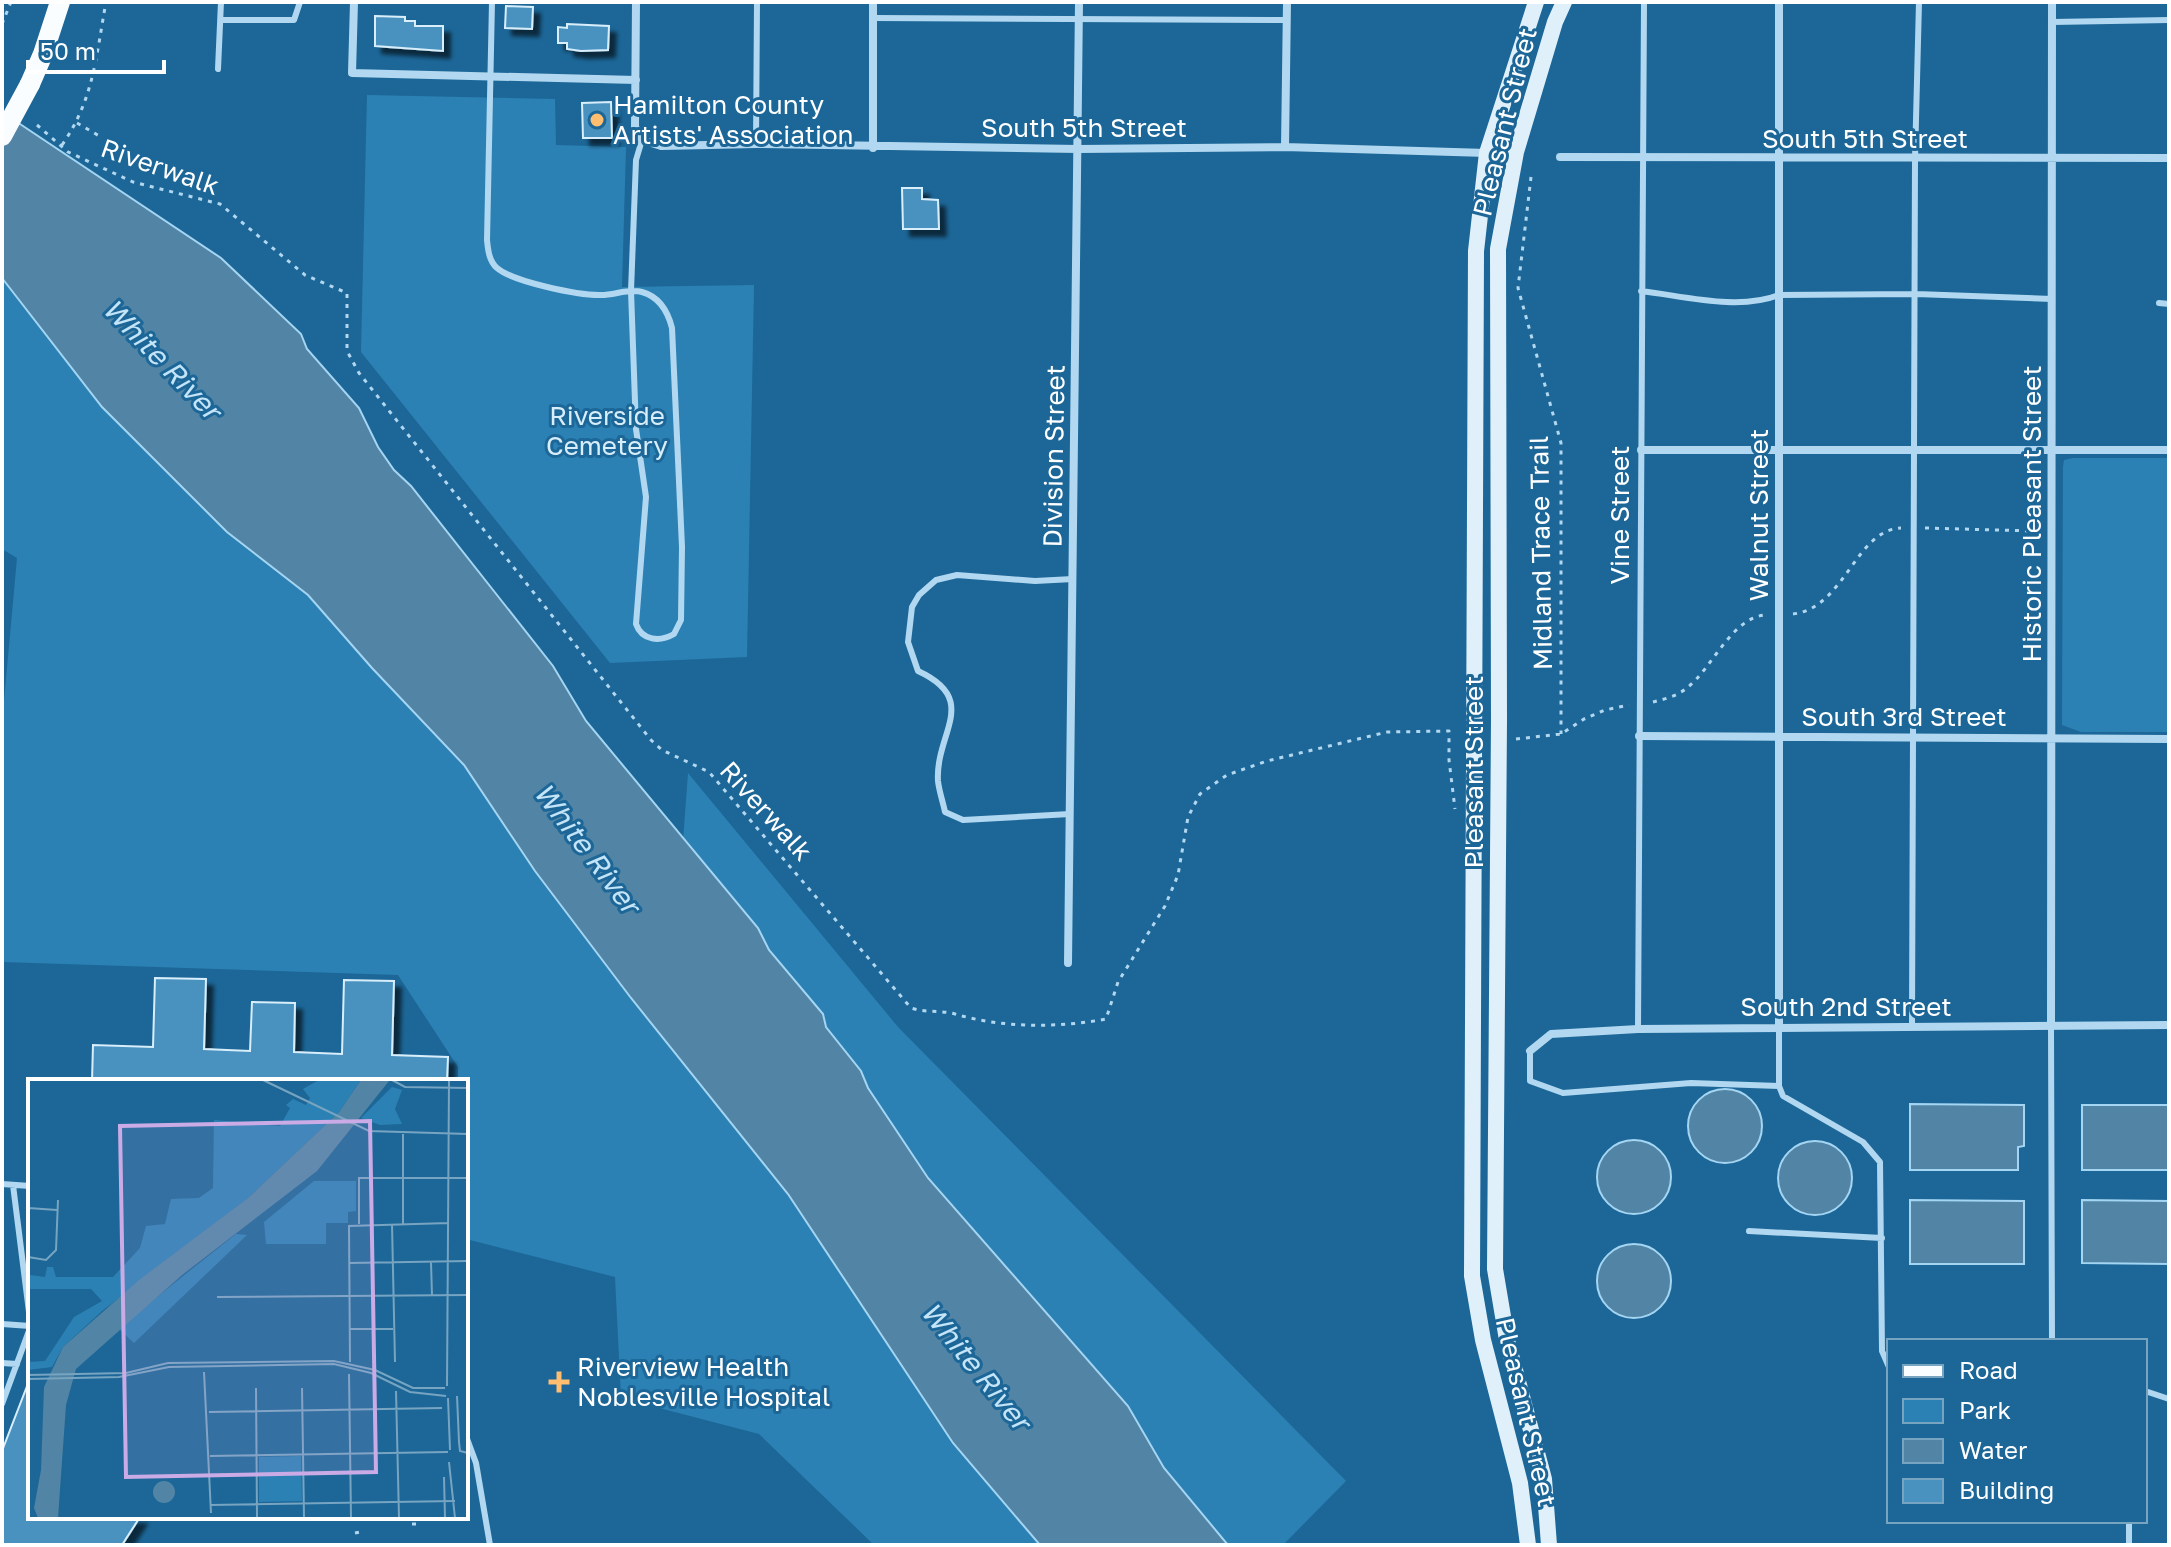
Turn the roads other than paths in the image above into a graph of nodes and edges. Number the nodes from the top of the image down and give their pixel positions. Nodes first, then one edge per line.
1 (60, 2) edge
2 (221, 2) edge
3 (300, 2) edge
4 (354, 2) edge
5 (492, 2) edge
6 (636, 2) edge
7 (757, 2) edge
8 (873, 2) edge
9 (1079, 2) edge
10 (1287, 2) edge
11 (1536, 2) edge
12 (1564, 2) edge
13 (1644, 2) edge
14 (1779, 2) edge
15 (1919, 2) edge
16 (2052, 2) edge
17 (873, 18) junction
18 (1079, 19) junction
19 (221, 20) junction
20 (1287, 20) junction
21 (2169, 20) edge
22 (2052, 22) junction
23 (218, 69) dead end
24 (491, 77) junction
25 (636, 80) junction
26 (2, 136) edge
27 (642, 140) junction
28 (756, 144) junction
29 (1285, 147) junction
30 (873, 148) junction
31 (1078, 149) junction
32 (1487, 153) junction
33 (1560, 157) dead end
34 (1642, 158) junction
35 (2052, 158) junction
36 (2169, 158) edge
37 (1779, 159) junction
38 (1915, 159) junction
39 (631, 291) junction
40 (1641, 291) junction
41 (1916, 294) junction
42 (1779, 295) junction
43 (2052, 299) junction
44 (2159, 303) dead end
45 (2169, 304) edge
46 (1641, 450) junction
47 (1779, 450) junction
48 (1915, 450) junction
49 (2052, 450) junction
50 (2169, 450) edge
51 (1073, 579) junction
52 (1639, 736) junction
53 (1779, 737) junction
54 (1914, 738) junction
55 (2051, 738) junction
56 (2169, 739) edge
57 (1070, 814) junction
58 (1068, 963) dead end
59 (2169, 1025) edge
60 (2051, 1026) junction
61 (1912, 1027) junction
62 (1779, 1028) junction
63 (1638, 1029) junction
64 (1530, 1051) joint
65 (1779, 1086) junction
66 (2, 1184) edge
67 (13, 1185) junction
68 (28, 1186) edge
69 (1749, 1231) dead end
70 (1882, 1238) junction
71 (28, 1304) edge
72 (2, 1324) edge
73 (28, 1327) edge
74 (28, 1333) edge
75 (2052, 1339) edge
76 (1887, 1362) edge
77 (2, 1363) edge
78 (17, 1364) junction
79 (2147, 1392) edge
80 (2169, 1399) edge
81 (2, 1404) edge
82 (468, 1441) edge
83 (2129, 1523) edge
84 (490, 1545) edge
85 (1528, 1545) edge
86 (1549, 1545) edge
87 (2129, 1545) edge

1 - 26 main road, bridge
2 - 19 lane
3 - 19 lane
4 - 24 street
5 - 24 lane
6 - 25 street
7 - 28 lane
8 - 17 street
9 - 18 street, Division Street
10 - 20 street
11 - 32 street, Pleasant Street
12 - 86 street, Pleasant Street
13 - 34 lane, Vine Street
14 - 37 street, Walnut Street
15 - 38 lane
16 - 22 street, Historic Pleasant Street
17 - 18 lane
17 - 30 street
18 - 20 lane
18 - 31 street, Division Street
19 - 23 lane
20 - 29 street
21 - 22 lane
22 - 35 street, Historic Pleasant Street
24 - 25 street
24 - 39 lane
25 - 27 street
27 - 28 street, South 5th Street
27 - 39 lane
28 - 30 street, South 5th Street
29 - 31 street, South 5th Street
29 - 32 street, South 5th Street
30 - 31 street, South 5th Street
31 - 51 street, Division Street
32 - 85 street, Pleasant Street
33 - 34 street, South 5th Street
34 - 37 street, South 5th Street
34 - 40 lane, Vine Street
35 - 36 street, South 5th Street
35 - 38 street, South 5th Street
35 - 43 street, Historic Pleasant Street
37 - 38 street, South 5th Street
37 - 42 street, Walnut Street
38 - 41 lane
39 - 39 lane
40 - 42 lane
40 - 46 lane, Vine Street
41 - 42 lane
41 - 43 lane
41 - 48 lane
42 - 47 street, Walnut Street
43 - 49 street, Historic Pleasant Street
44 - 45 lane
46 - 47 street
46 - 52 lane, Vine Street
47 - 48 street
47 - 53 street, Walnut Street
48 - 49 street
48 - 54 lane
49 - 50 street
49 - 55 street, Historic Pleasant Street
51 - 57 street, Division Street
51 - 57 lane
52 - 53 street, South 3rd Street
52 - 63 lane, Vine Street
53 - 54 street, South 3rd Street
53 - 62 street, Walnut Street
54 - 55 street, South 3rd Street
54 - 61 lane
55 - 56 street, South 3rd Street
55 - 60 street, Historic Pleasant Street
57 - 58 street, Division Street
59 - 60 street, South 2nd Street
60 - 61 street, South 2nd Street
60 - 75 lane
61 - 62 street, South 2nd Street
62 - 63 street, South 2nd Street
62 - 65 lane
63 - 64 street, South 2nd Street
64 - 65 lane
65 - 70 lane
66 - 67 lane
67 - 68 lane
67 - 71 lane
69 - 70 lane
70 - 76 lane
72 - 73 lane
74 - 78 lane
77 - 78 lane
78 - 81 lane
79 - 80 lane
82 - 84 lane
83 - 87 lane

